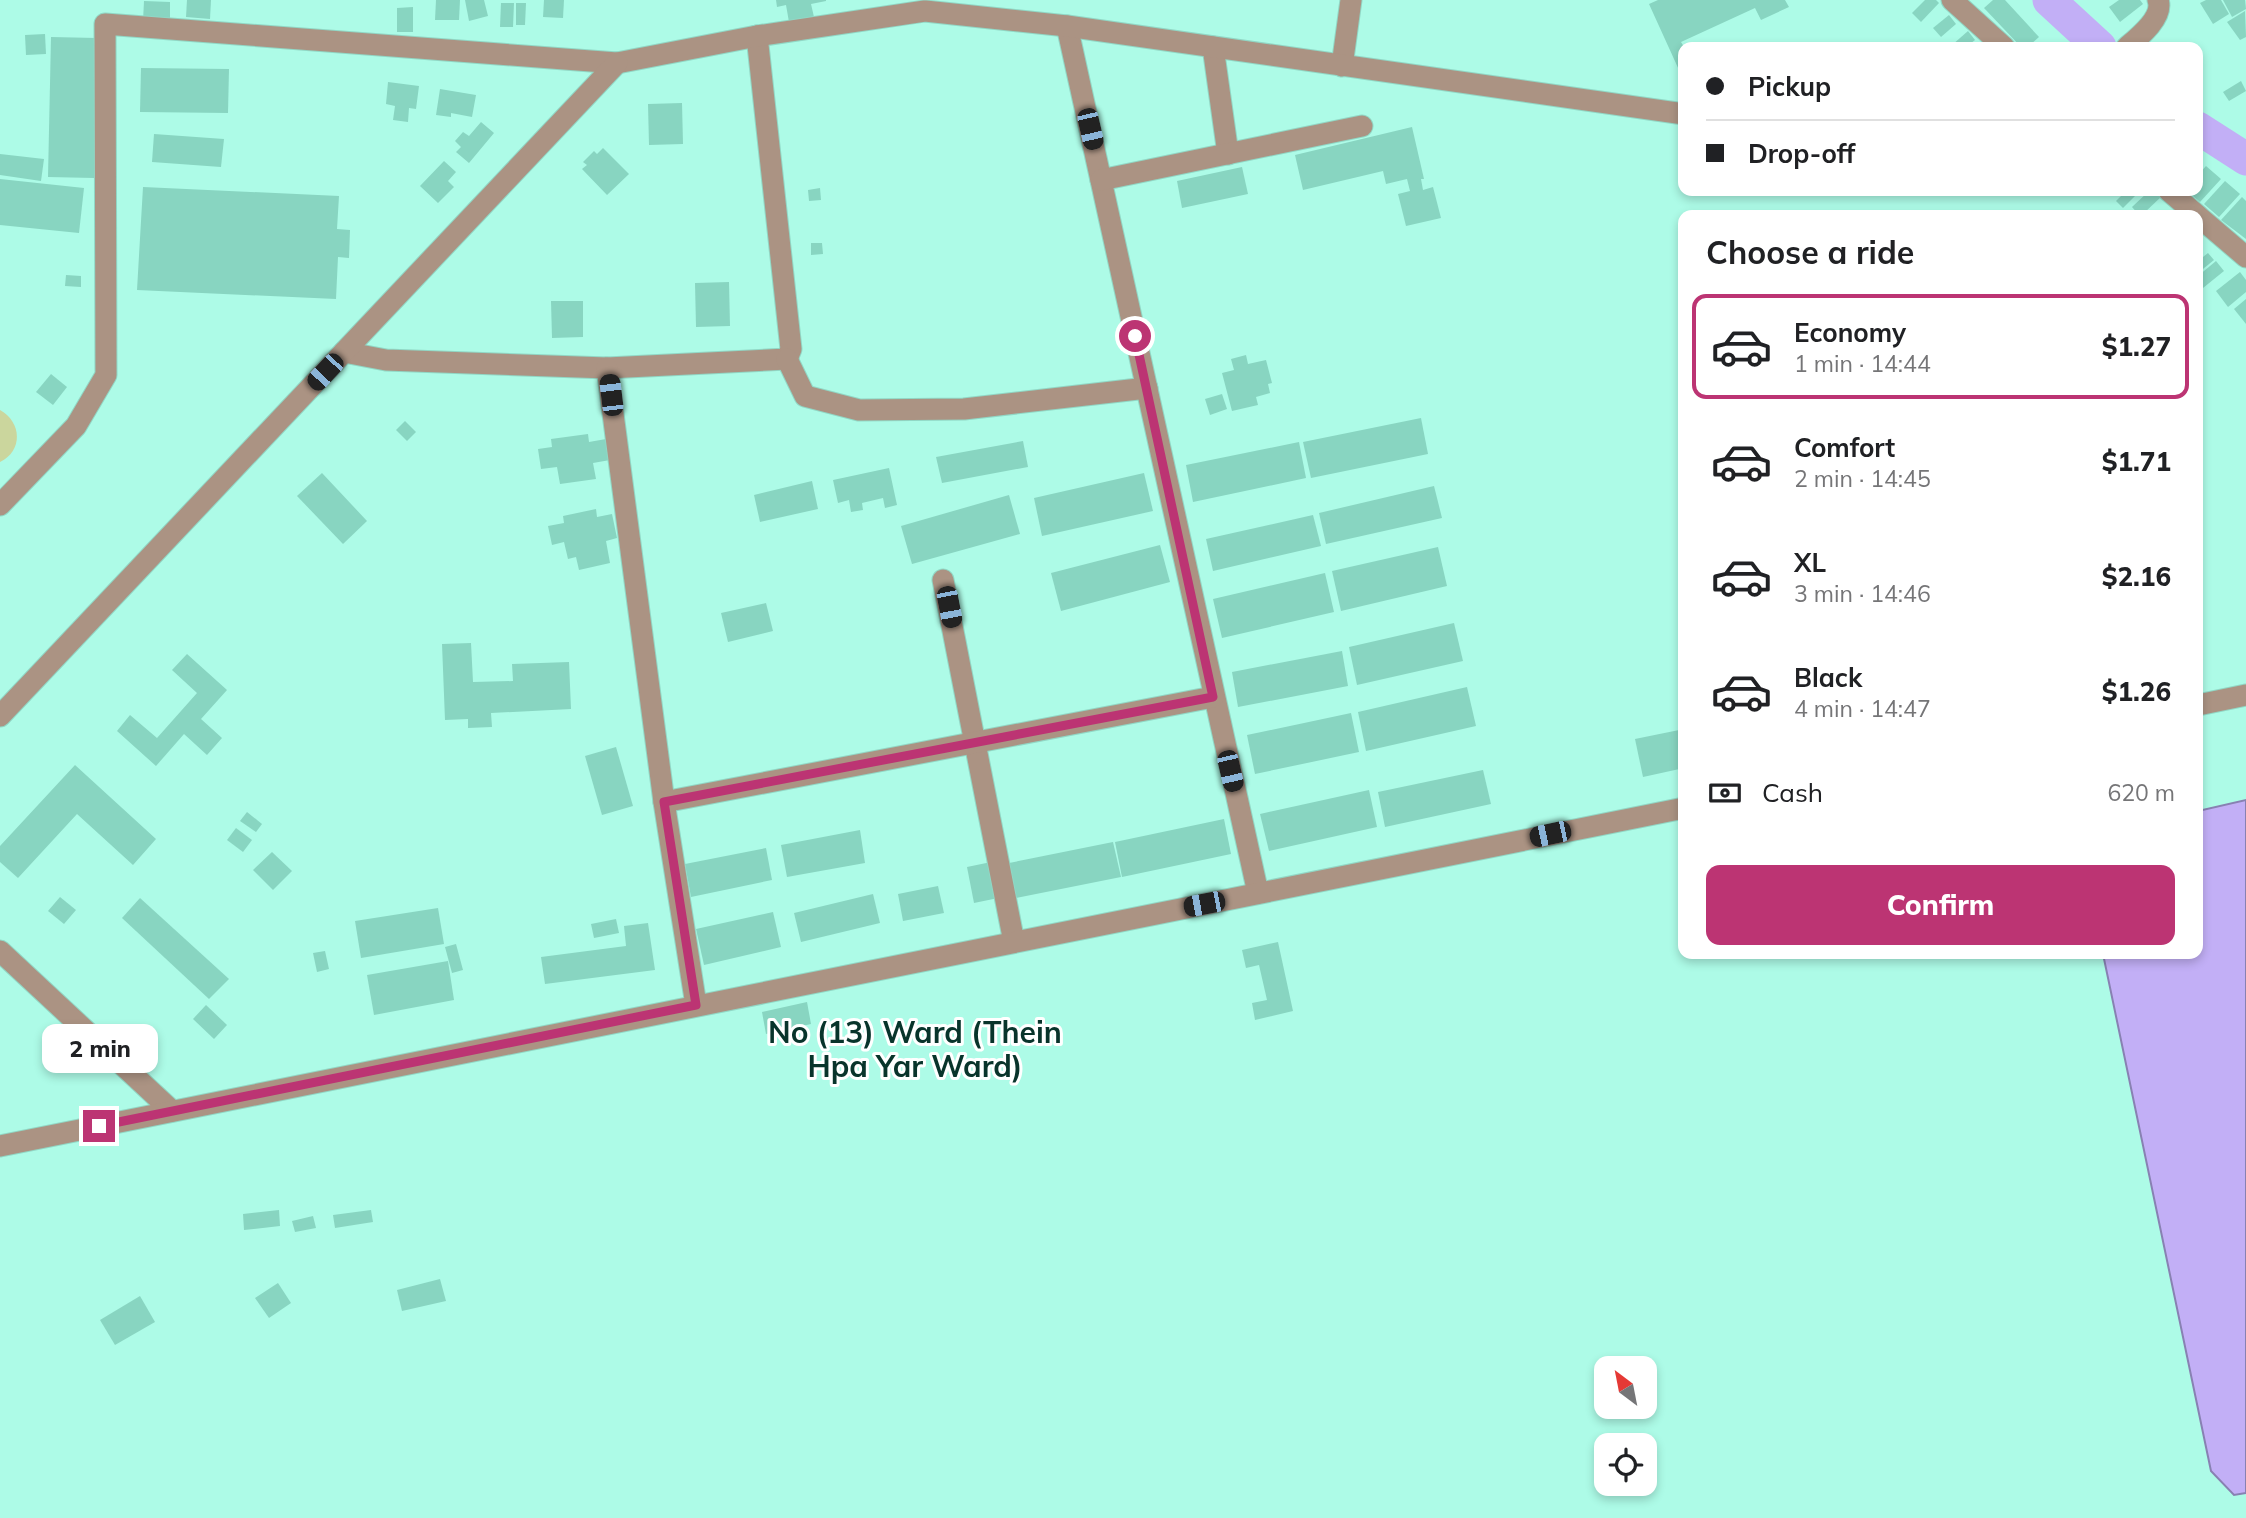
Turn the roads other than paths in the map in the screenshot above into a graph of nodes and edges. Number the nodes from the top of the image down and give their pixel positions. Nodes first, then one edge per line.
1 (1351, 0) edge
2 (1952, 0) edge
3 (2158, 0) edge
4 (1067, 26) junction
5 (757, 36) junction
6 (1998, 42) edge
7 (2133, 42) edge
8 (1213, 47) junction
9 (617, 63) junction
10 (1342, 66) junction
11 (1678, 113) edge
12 (1362, 126) dead end
13 (1228, 154) junction
14 (1101, 180) junction
15 (2175, 196) edge
16 (2191, 210) edge
17 (2203, 220) edge
18 (2246, 257) edge
19 (344, 352) junction
20 (787, 359) junction
21 (607, 368) junction
22 (1147, 387) junction
23 (0, 505) edge
24 (943, 580) dead end
25 (2246, 695) edge
26 (1213, 697) junction
27 (2203, 704) edge
28 (0, 716) edge
29 (975, 744) junction
30 (664, 802) junction
31 (1678, 809) edge
32 (1258, 893) junction
33 (1014, 942) junction
34 (0, 951) edge
35 (696, 1005) junction
36 (172, 1111) junction
37 (0, 1146) edge

1 - 10 street
2 - 6 street
3 - 7 street
4 - 5 street
4 - 8 street
4 - 14 street
5 - 9 street
5 - 20 street
8 - 10 street
8 - 13 street
9 - 19 street
9 - 23 street
10 - 11 street
12 - 13 street
13 - 14 street
14 - 22 street
15 - 16 street
17 - 18 street
19 - 21 street
19 - 28 street
20 - 21 street
20 - 22 street
21 - 30 street
22 - 26 street
24 - 29 street
25 - 27 street
26 - 29 street
26 - 32 street
29 - 30 street
29 - 33 street
30 - 35 street
31 - 32 street
32 - 33 street
33 - 35 street
34 - 36 street
35 - 36 street
36 - 37 street

